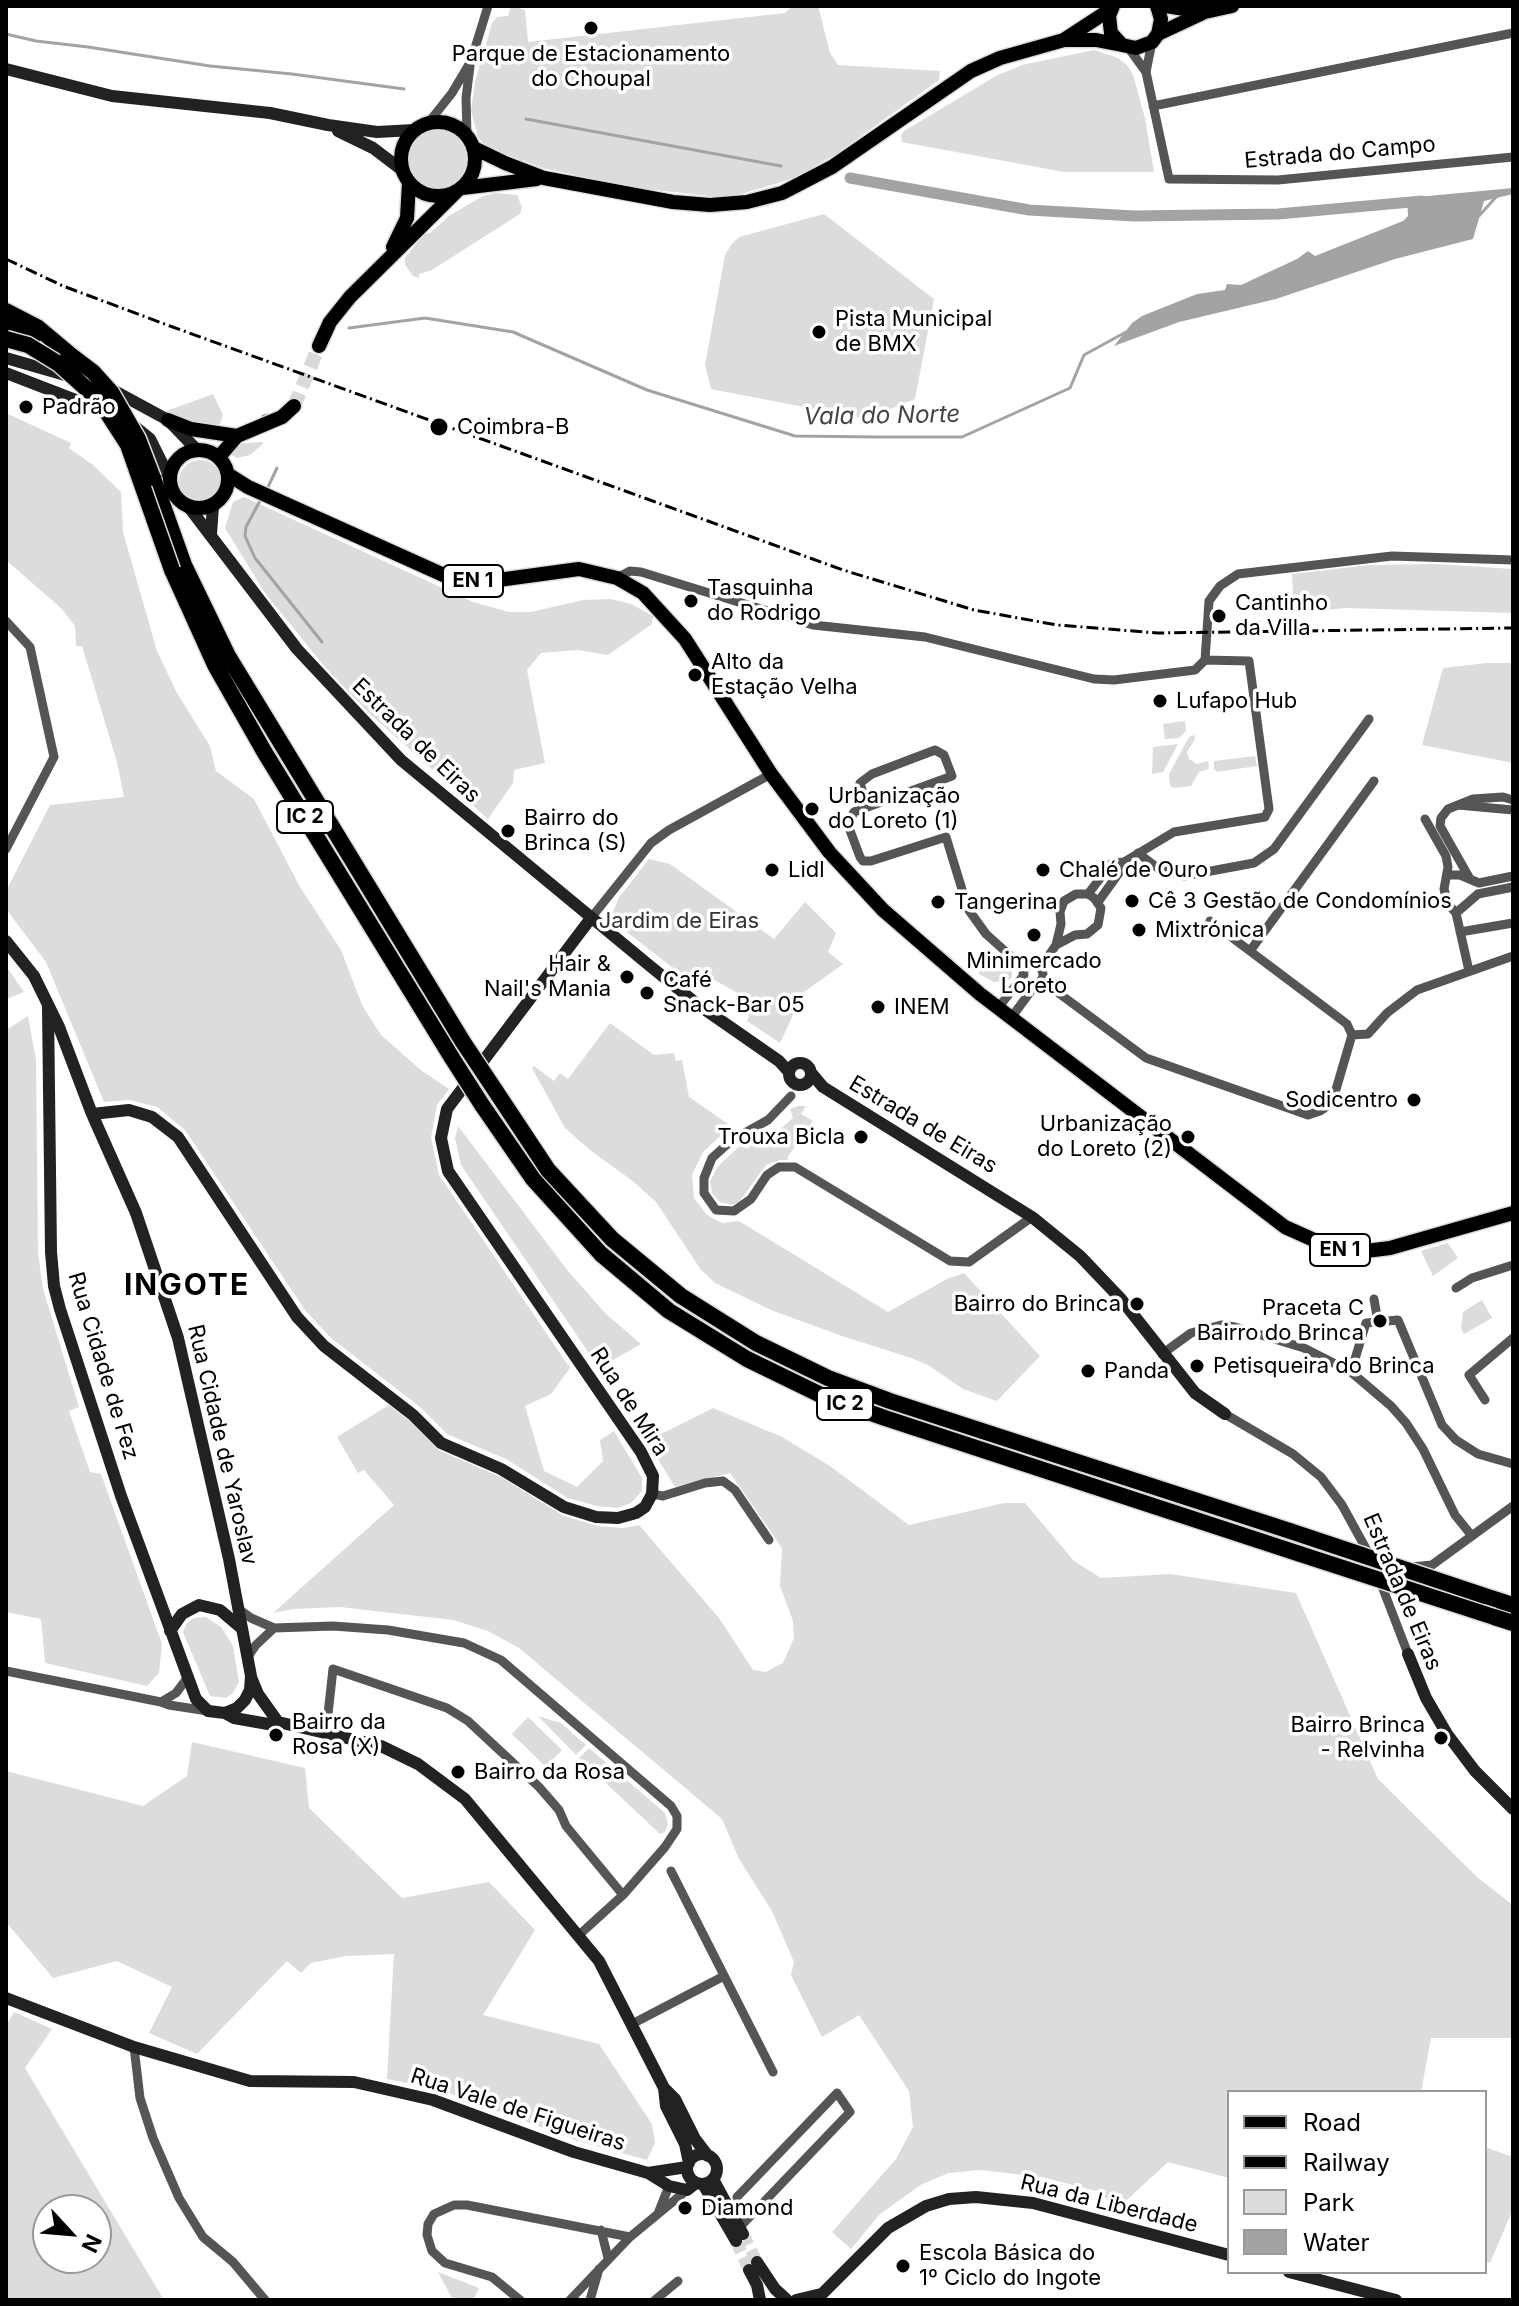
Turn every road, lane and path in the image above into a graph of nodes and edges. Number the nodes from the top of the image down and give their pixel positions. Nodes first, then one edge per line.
1 (488, 6) edge
2 (1157, 6) edge
3 (1166, 6) edge
4 (1232, 6) edge
5 (1112, 7) edge
6 (1205, 12) junction
7 (1513, 33) edge
8 (1155, 38) junction
9 (1064, 40) junction
10 (1125, 46) junction
11 (471, 61) junction
12 (6, 69) edge
13 (1146, 72) junction
14 (1153, 106) junction
15 (429, 122) junction
16 (328, 125) junction
17 (414, 130) junction
18 (471, 141) junction
19 (1513, 157) edge
20 (406, 176) junction
21 (544, 178) junction
22 (459, 190) junction
23 (387, 258) junction
24 (6, 311) edge
25 (6, 326) edge
26 (6, 339) edge
27 (319, 346) tunnel mouth
28 (68, 353) junction
29 (6, 358) edge
30 (7, 373) edge
31 (294, 406) tunnel mouth
32 (168, 420) junction
33 (232, 435) junction
34 (200, 450) junction
35 (219, 457) junction
36 (170, 479) junction
37 (228, 482) junction
38 (188, 506) junction
39 (213, 506) junction
40 (211, 534) junction
41 (1513, 560) edge
42 (178, 567) junction
43 (617, 578) junction
44 (6, 621) edge
45 (1205, 660) junction
46 (1369, 719) dead end
47 (771, 774) junction
48 (1374, 781) dead end
49 (863, 793) dead end
50 (1513, 800) edge
51 (1458, 805) junction
52 (1513, 810) edge
53 (1425, 819) dead end
54 (11, 831) edge
55 (6, 849) edge
56 (1138, 853) junction
57 (1124, 862) junction
58 (1447, 875) junction
59 (1513, 876) edge
60 (1470, 879) junction
61 (1513, 887) edge
62 (1088, 894) junction
63 (1098, 902) junction
64 (1456, 913) junction
65 (591, 918) junction
66 (1210, 921) dead end
67 (1513, 923) edge
68 (1460, 932) junction
69 (6, 941) edge
70 (1056, 945) junction
71 (1250, 951) junction
72 (1513, 956) edge
73 (1040, 968) junction
74 (1469, 971) junction
75 (1024, 972) junction
76 (1039, 982) junction
77 (48, 1007) junction
78 (998, 1008) junction
79 (1011, 1018) junction
80 (1352, 1035) junction
81 (792, 1068) junction
82 (808, 1079) junction
83 (791, 1096) dead end
84 (92, 1114) junction
85 (1513, 1213) edge
86 (1032, 1217) junction
87 (1513, 1265) edge
88 (1456, 1288) dead end
89 (1374, 1299) dead end
90 (1378, 1322) junction
91 (1513, 1338) edge
92 (1162, 1354) junction
93 (1351, 1372) junction
94 (1485, 1400) dead end
95 (1225, 1414) joint
96 (1513, 1464) edge
97 (652, 1494) junction
98 (1513, 1506) edge
99 (1472, 1536) junction
100 (769, 1540) dead end
101 (1376, 1570) junction
102 (1513, 1605) edge
103 (237, 1608) junction
104 (1513, 1623) edge
105 (240, 1627) junction
106 (274, 1628) junction
107 (170, 1631) junction
108 (1408, 1654) joint
109 (247, 1658) junction
110 (6, 1671) edge
111 (251, 1676) junction
112 (188, 1677) junction
113 (161, 1702) junction
114 (208, 1711) junction
115 (225, 1713) junction
116 (278, 1722) junction
117 (326, 1732) junction
118 (1513, 1809) edge
119 (671, 1871) dead end
120 (623, 1895) junction
121 (579, 1935) junction
122 (724, 1976) junction
123 (6, 1998) edge
124 (632, 2024) junction
125 (134, 2047) junction
126 (773, 2072) dead end
127 (664, 2088) junction
128 (708, 2156) junction
129 (688, 2165) junction
130 (648, 2173) junction
131 (700, 2184) junction
132 (669, 2186) junction
133 (737, 2197) dead end
134 (659, 2211) junction
135 (601, 2230) junction
136 (739, 2234) joint
137 (630, 2237) junction
138 (1227, 2254) edge
139 (604, 2262) junction
140 (1297, 2274) edge
141 (678, 2281) dead end
142 (818, 2297) edge
143 (265, 2300) edge
144 (520, 2300) edge
145 (570, 2300) edge
146 (590, 2300) edge
147 (655, 2300) edge
148 (760, 2300) edge
149 (774, 2300) edge
150 (788, 2300) edge
151 (796, 2300) edge
152 (1396, 2300) edge

1 - 11 street
2 - 8 main road
3 - 6 main road
4 - 6 main road
5 - 9 main road
5 - 10 main road
6 - 8 main road
7 - 14 street
8 - 10 main road
8 - 13 street
9 - 10 main road
9 - 21 main road
10 - 13 street
11 - 15 street
11 - 18 street
12 - 16 street
13 - 14 street
14 - 19 street, Estrada do Campo
15 - 17 main road
15 - 18 main road
16 - 17 street
16 - 20 street
17 - 20 main road
18 - 21 main road
18 - 22 main road
20 - 22 main road
20 - 23 main road
21 - 22 main road
22 - 23 main road
23 - 27 main road
24 - 28 highway
25 - 28 highway, IC 2
26 - 42 highway, IC 2, bridge
28 - 42 highway, IC 2, bridge
29 - 32 street
30 - 36 street
31 - 33 main road
32 - 33 main road
32 - 34 street
33 - 34 main road
33 - 35 main road
34 - 35 main road
34 - 36 main road
35 - 37 main road
36 - 38 main road
37 - 39 main road
37 - 43 main road, EN 1
38 - 39 main road
38 - 40 street, Estrada de Eiras
39 - 40 street
40 - 65 street, Estrada de Eiras
41 - 45 street
42 - 102 highway, IC 2, bridge
42 - 104 highway, IC 2, bridge
43 - 45 street
43 - 47 main road, EN 1
44 - 54 street
45 - 56 street
46 - 56 street
47 - 65 street
47 - 78 main road, EN 1
48 - 71 street
49 - 75 street
50 - 51 street
51 - 52 street
51 - 60 street
53 - 58 street
54 - 55 street
56 - 57 street
57 - 62 street
57 - 63 street
58 - 60 street
58 - 64 street
59 - 60 street
61 - 64 street
62 - 63 street
62 - 70 street
63 - 70 street
64 - 68 street
65 - 81 street, Estrada de Eiras
65 - 97 street, Rua de Mira
66 - 71 street
67 - 68 street
68 - 74 street
69 - 77 street, Rua Cidade de Yaroslav
70 - 73 street
71 - 80 street
72 - 74 street
73 - 75 street
73 - 76 street
74 - 80 street
75 - 76 street
75 - 78 street
76 - 79 street
76 - 80 street
77 - 84 street, Rua Cidade de Yaroslav
77 - 107 street, Rua Cidade de Fez
78 - 79 main road, EN 1
79 - 85 main road, EN 1
81 - 82 street, Estrada de Eiras
81 - 82 street, Estrada de Eiras
82 - 86 street, Estrada de Eiras
83 - 86 street
84 - 97 street
84 - 103 street, Rua Cidade de Yaroslav
86 - 92 street, Estrada de Eiras
87 - 88 street
89 - 90 street
90 - 93 street
90 - 96 street
91 - 94 street
92 - 93 street
92 - 95 street, Estrada de Eiras
93 - 99 street
95 - 101 street, Estrada de Eiras
97 - 100 street
98 - 99 street
99 - 101 street
101 - 108 street, Estrada de Eiras
103 - 105 street, Rua Cidade de Yaroslav
103 - 106 street
105 - 107 street
105 - 109 street
106 - 109 street
106 - 120 street
107 - 112 street
108 - 118 street, Estrada de Eiras
109 - 111 street
110 - 113 street
111 - 115 street
111 - 116 street
112 - 113 street
112 - 114 street
113 - 114 street
114 - 115 street
115 - 116 street
116 - 117 street
117 - 120 street
117 - 121 street
119 - 122 street
120 - 121 street
121 - 124 street
122 - 124 street
122 - 126 street
123 - 125 street, Rua Vale de Figueiras
124 - 127 street
125 - 130 street, Rua Vale de Figueiras
125 - 143 street
127 - 128 street
127 - 129 street
128 - 129 street
128 - 131 street
129 - 130 street, Rua Vale de Figueiras
129 - 131 street
130 - 132 street, Rua Vale de Figueiras
131 - 132 street, Rua Vale de Figueiras
131 - 134 street
131 - 136 street
132 - 134 street
133 - 136 street
134 - 137 street
135 - 137 street
135 - 139 street
135 - 144 street
137 - 139 street
138 - 142 street, Rua da Liberdade
139 - 145 street
139 - 146 street
140 - 152 street
141 - 147 street
142 - 151 street, Rua da Liberdade
148 - 150 street
149 - 150 street

